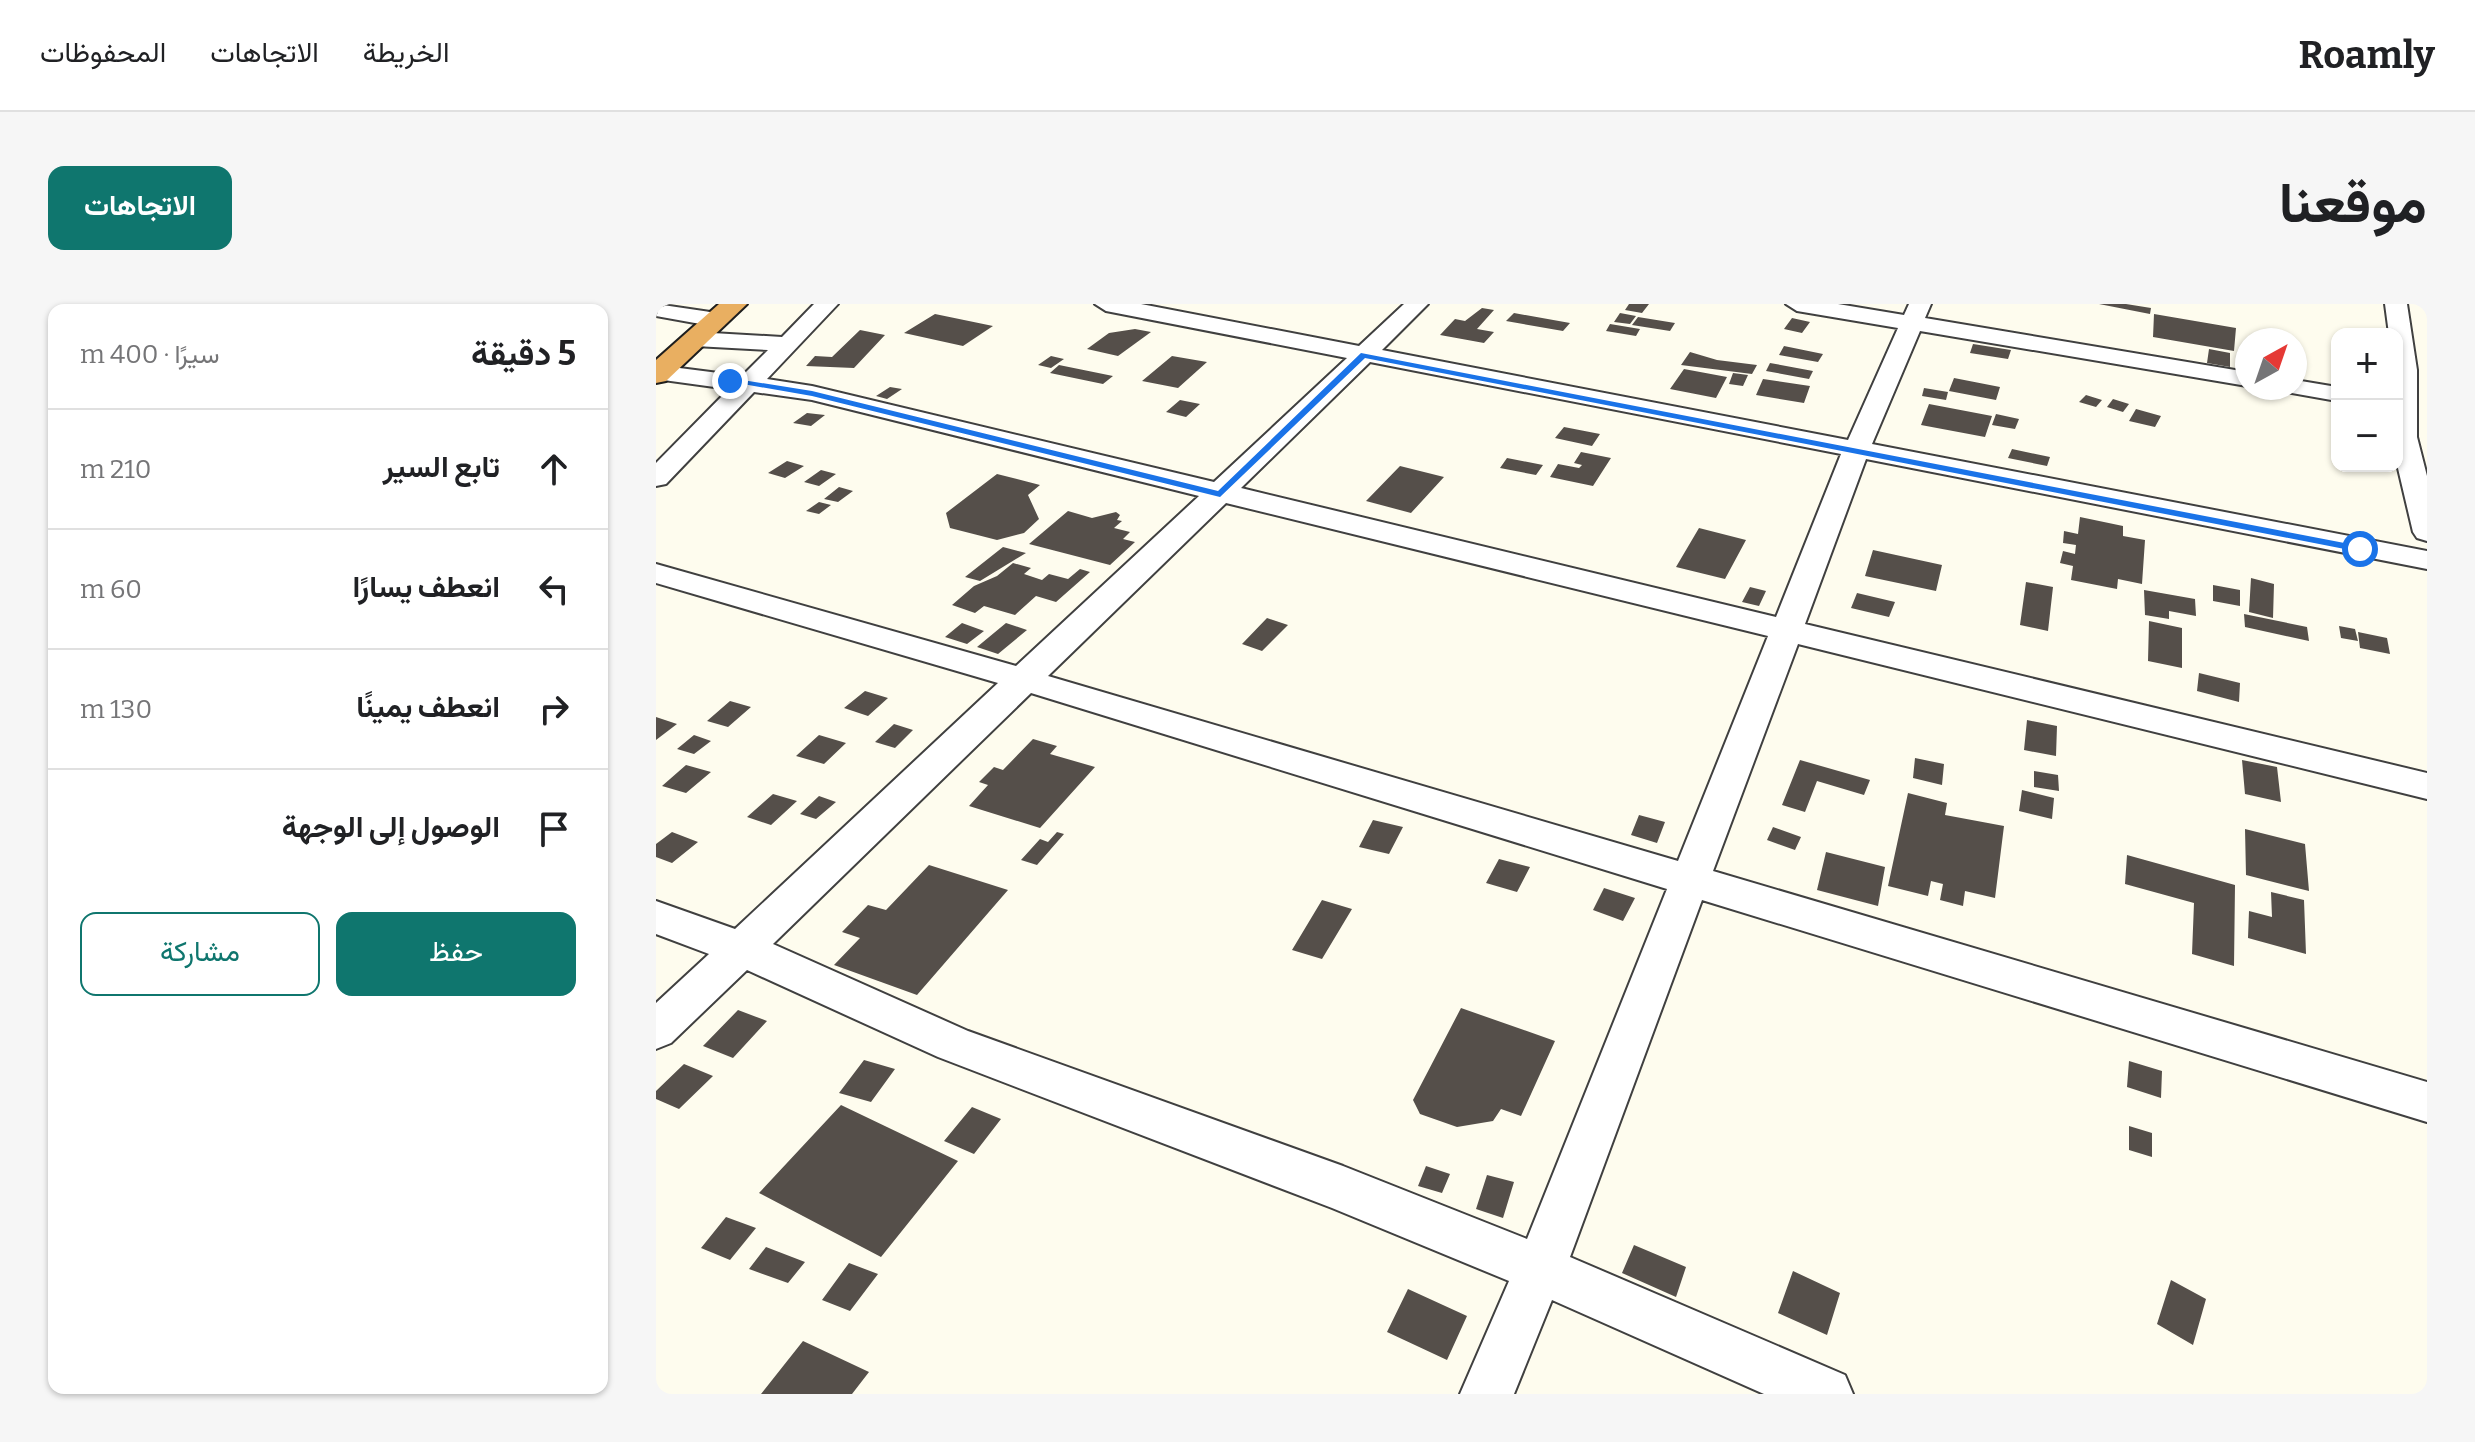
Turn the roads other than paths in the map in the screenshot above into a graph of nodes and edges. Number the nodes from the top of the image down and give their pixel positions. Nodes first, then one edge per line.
1 (827, 304) edge
2 (1106, 304) edge
3 (1417, 304) edge
4 (1797, 304) edge
5 (2396, 304) edge
6 (656, 309) edge
7 (726, 312) edge
8 (1916, 314) edge
9 (695, 339) junction
10 (788, 344) junction
11 (1363, 355) junction
12 (658, 374) edge
13 (2235, 377) edge
14 (748, 382) junction
15 (2307, 389) edge
16 (2331, 393) edge
17 (2410, 406) edge
18 (1856, 451) junction
19 (658, 474) edge
20 (1220, 494) junction
21 (2427, 532) edge
22 (2427, 560) edge
23 (656, 573) edge
24 (1788, 628) junction
25 (1022, 679) junction
26 (2427, 786) edge
27 (1691, 880) junction
28 (656, 917) edge
29 (742, 949) junction
30 (656, 1030) edge
31 (2427, 1102) edge
32 (1540, 1269) junction
33 (1487, 1394) edge
34 (1826, 1394) edge

1 - 10 street
2 - 11 street
3 - 11 street
4 - 8 street
5 - 17 street
6 - 7 street
7 - 9 highway
8 - 13 street
8 - 18 street
9 - 10 street
9 - 12 highway
10 - 14 street
11 - 18 street
11 - 20 street
12 - 14 street
14 - 19 street
14 - 20 street
15 - 16 street
17 - 21 street
18 - 22 street
18 - 24 street
20 - 24 street
20 - 25 street
23 - 25 street
24 - 26 street
24 - 27 street
25 - 27 street
25 - 29 street
27 - 31 street
27 - 32 street
28 - 29 street
29 - 30 street
29 - 32 street
32 - 33 street
32 - 34 street

